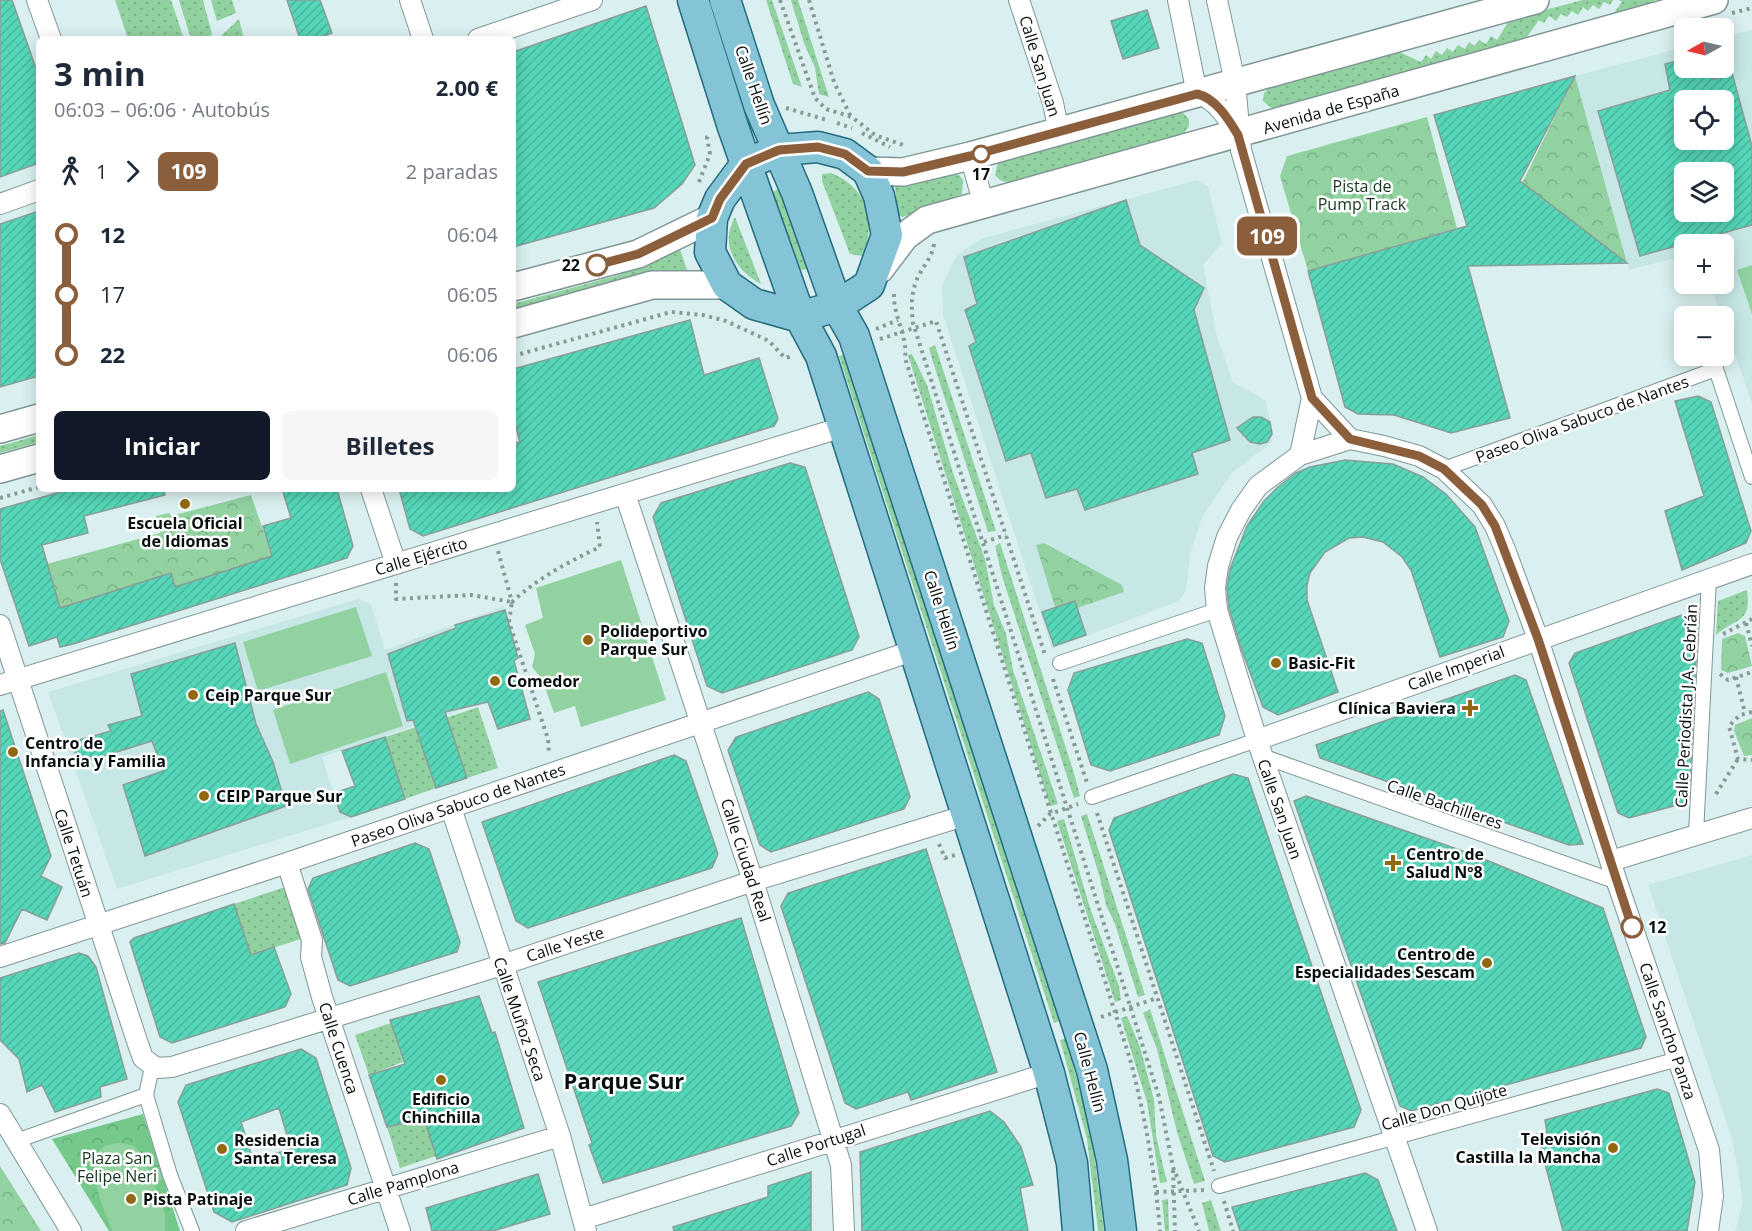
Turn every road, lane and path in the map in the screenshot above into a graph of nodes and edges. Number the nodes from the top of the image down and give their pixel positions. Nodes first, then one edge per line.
1 (37, 0) edge
2 (410, 0) edge
3 (592, 0) edge
4 (693, 0) edge
5 (725, 0) edge
6 (780, 0) edge
7 (809, 0) edge
8 (1019, 0) edge
9 (1178, 0) edge
10 (1217, 0) edge
11 (1535, 0) edge
12 (1714, 0) edge
13 (1676, 5) edge
14 (50, 36) edge
15 (422, 36) edge
16 (487, 36) edge
17 (1234, 82) junction
18 (1197, 94) junction
19 (852, 117) junction
20 (1059, 132) junction
21 (1238, 135) junction
22 (707, 136) dead end
23 (779, 150) junction
24 (970, 156) junction
25 (746, 164) junction
26 (914, 170) junction
27 (868, 171) junction
28 (694, 190) dead end
29 (36, 191) edge
30 (0, 204) edge
31 (984, 205) junction
32 (712, 218) junction
33 (927, 220) junction
34 (516, 285) edge
35 (727, 285) junction
36 (869, 285) junction
37 (837, 306) junction
38 (800, 317) junction
39 (516, 323) edge
40 (914, 329) junction
41 (854, 336) junction
42 (815, 348) junction
43 (516, 355) edge
44 (1312, 398) junction
45 (36, 419) edge
46 (843, 427) junction
47 (0, 429) edge
48 (1350, 439) junction
49 (1300, 455) junction
50 (36, 459) edge
51 (0, 469) edge
52 (1444, 469) junction
53 (1752, 477) edge
54 (36, 488) edge
55 (372, 492) edge
56 (616, 497) junction
57 (0, 498) edge
58 (493, 534) junction
59 (1006, 535) junction
60 (984, 542) junction
61 (396, 564) junction
62 (1752, 564) edge
63 (1709, 579) junction
64 (512, 602) junction
65 (1216, 610) junction
66 (1752, 620) edge
67 (1746, 623) junction
68 (0, 625) edge
69 (1538, 639) junction
70 (1706, 642) junction
71 (1752, 646) edge
72 (915, 650) junction
73 (1045, 656) dead end
74 (1060, 663) dead end
75 (1705, 669) junction
76 (1752, 672) edge
77 (1736, 677) junction
78 (1053, 678) dead end
79 (9, 682) edge
80 (1752, 712) edge
81 (1745, 713) junction
82 (700, 720) junction
83 (1259, 748) junction
84 (1738, 759) junction
85 (1752, 760) edge
86 (551, 773) junction
87 (1092, 797) junction
88 (451, 808) junction
89 (1697, 808) junction
90 (967, 815) junction
91 (1752, 818) edge
92 (1696, 834) junction
93 (1611, 861) junction
94 (287, 863) junction
95 (753, 881) junction
96 (1617, 882) junction
97 (97, 925) junction
98 (0, 957) edge
99 (502, 965) junction
100 (329, 1019) junction
101 (1678, 1059) junction
102 (157, 1068) junction
103 (1049, 1073) junction
104 (146, 1095) junction
105 (0, 1114) edge
106 (560, 1136) junction
107 (1394, 1138) junction
108 (832, 1139) junction
109 (16, 1141) junction
110 (1173, 1167) junction
111 (1219, 1186) junction
112 (386, 1188) junction
113 (1174, 1191) junction
114 (1156, 1192) junction
115 (1184, 1192) junction
116 (585, 1225) edge
117 (71, 1231) edge
118 (192, 1231) edge
119 (246, 1231) edge
120 (400, 1231) edge
121 (844, 1231) edge
122 (1078, 1231) edge
123 (1121, 1231) edge
124 (1160, 1231) edge
125 (1175, 1231) edge
126 (1198, 1231) edge
127 (1233, 1231) edge
128 (1427, 1231) edge
129 (1708, 1231) edge

1 - 14 street
2 - 15 street
3 - 16 street
4 - 25 main road, Calle Hellín
5 - 23 main road, Calle Hellín
6 - 19 path
7 - 19 path
8 - 20 street, Calle San Juan
9 - 18 street
10 - 17 street
11 - 17 main road
12 - 13 main road, Avenida de España
13 - 21 main road, Avenida de España
17 - 18 main road
17 - 21 street
18 - 20 main road
18 - 21 street
19 - 26 path
20 - 24 main road
21 - 31 main road, Avenida de España
21 - 44 street
22 - 28 path
23 - 25 main road
23 - 27 main road
23 - 37 main road, Calle Hellín
24 - 26 main road
24 - 31 street
25 - 32 main road
25 - 38 main road, Calle Hellín
26 - 27 main road
27 - 36 main road
29 - 30 street
31 - 33 main road, Avenida de España
32 - 34 main road
32 - 35 main road
33 - 36 main road, Avenida de España
33 - 40 path
35 - 38 main road
35 - 39 main road
36 - 37 main road, Avenida de España
37 - 38 main road, Avenida de España
37 - 41 main road, Calle Hellín
38 - 42 main road, Calle Hellín
40 - 59 path
40 - 60 path
41 - 114 path
41 - 123 main road, Calle Hellín
42 - 43 path
42 - 46 main road, Calle Hellín
44 - 48 street
44 - 49 street
45 - 47 main road
46 - 56 street, Calle Ejército
46 - 72 main road, Calle Hellín
48 - 49 street, Calle San Juan
48 - 52 street, Calle Sancho Panza
49 - 65 street, Calle San Juan
50 - 51 main road
52 - 53 street, Paseo Oliva Sabuco de Nantes
52 - 69 street, Calle Sancho Panza
54 - 57 path
55 - 61 street
56 - 58 street, Calle Ejército
56 - 64 path
56 - 82 street, Calle Ciudad Real
58 - 61 street, Calle Ejército
58 - 64 path
59 - 60 path
59 - 73 path
60 - 110 path
61 - 64 path
61 - 79 street, Calle Ejército
62 - 63 street, Calle Imperial
63 - 69 street, Calle Imperial
63 - 70 street, Calle Periodista J.A. Cebrián
64 - 86 path
65 - 74 street
65 - 83 street, Calle San Juan
66 - 67 path
67 - 70 path
67 - 71 path
68 - 79 street, Calle Tetuán
69 - 83 street, Calle Imperial
69 - 93 street, Calle Sancho Panza
70 - 75 street, Calle Periodista J.A. Cebrián
72 - 82 street, Paseo Oliva Sabuco de Nantes
72 - 90 main road, Calle Hellín
75 - 77 path
75 - 89 street, Calle Periodista J.A. Cebrián
76 - 77 path
77 - 81 path
78 - 87 path
79 - 97 street, Calle Tetuán
80 - 81 path
81 - 84 path
82 - 86 street, Paseo Oliva Sabuco de Nantes
82 - 95 street, Calle Ciudad Real
83 - 87 street, Calle Imperial
83 - 96 street, Calle Bachilleres
83 - 107 street, Calle San Juan
84 - 85 path
84 - 89 path
86 - 88 street, Paseo Oliva Sabuco de Nantes
87 - 111 path
88 - 94 street, Paseo Oliva Sabuco de Nantes
88 - 99 street, Calle Muñoz Seca
89 - 92 street, Calle Periodista J.A. Cebrián
90 - 95 street, Calle Yeste
90 - 103 main road, Calle Hellín
91 - 92 street
92 - 93 street
93 - 96 street, Calle Sancho Panza
94 - 97 street, Paseo Oliva Sabuco de Nantes
94 - 100 street, Calle Cuenca
95 - 99 street, Calle Yeste
95 - 108 street, Calle Ciudad Real
96 - 101 street, Calle Sancho Panza
97 - 98 street, Paseo Oliva Sabuco de Nantes
97 - 102 street, Calle Tetuán
99 - 100 street, Calle Yeste
99 - 106 street, Calle Muñoz Seca
100 - 102 street, Calle Yeste
100 - 112 street, Calle Cuenca
101 - 107 street, Calle Don Quijote
101 - 129 street, Calle Sancho Panza
102 - 104 street
103 - 108 street, Calle Portugal
103 - 122 main road, Calle Hellín
104 - 109 street
104 - 118 street
105 - 109 street
106 - 112 street, Calle Pamplona
106 - 116 street, Calle Muñoz Seca
107 - 111 street, Calle Don Quijote
107 - 128 street, Calle San Juan
108 - 116 street, Calle Portugal
108 - 121 street, Calle Ciudad Real
109 - 117 street
110 - 113 path
110 - 115 path
111 - 115 path
111 - 127 path
112 - 119 street, Calle Pamplona
112 - 120 street, Calle Cuenca
113 - 114 path
113 - 115 path
113 - 125 path
114 - 124 path
115 - 126 path

